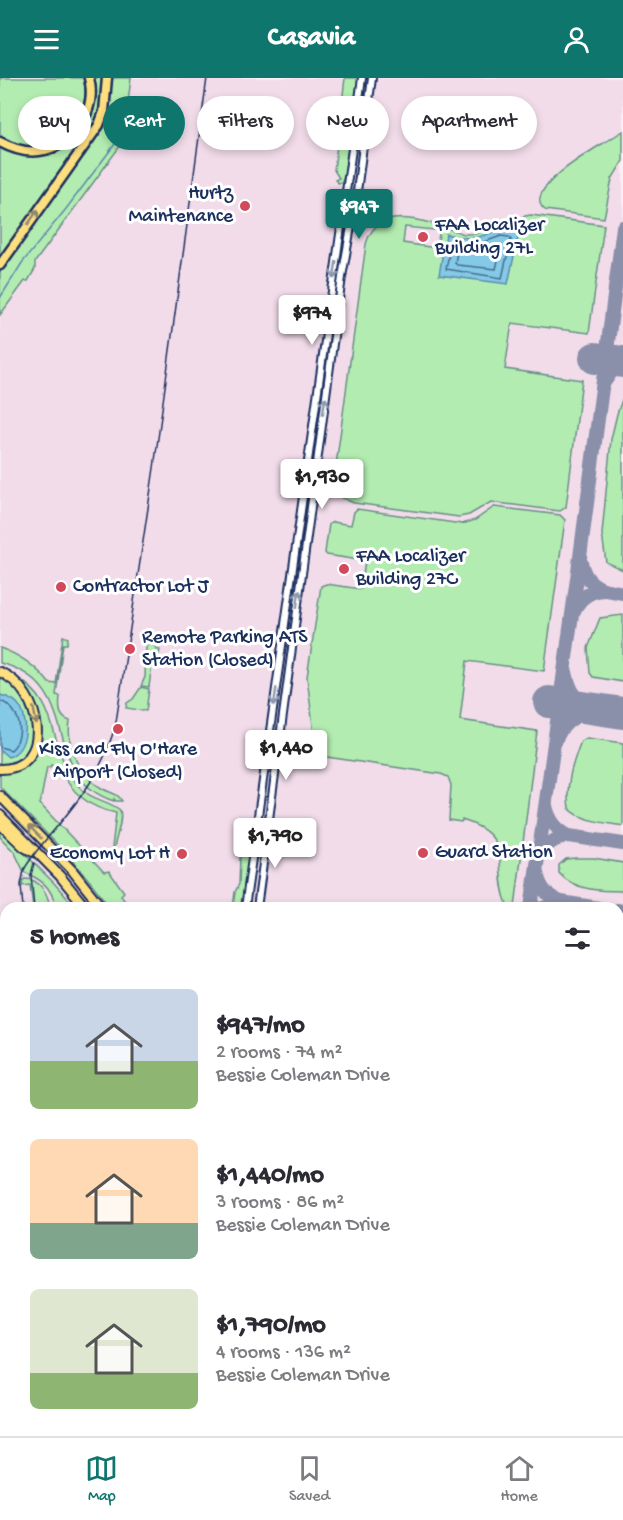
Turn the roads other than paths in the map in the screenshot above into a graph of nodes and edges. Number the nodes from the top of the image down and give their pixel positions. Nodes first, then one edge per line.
1 (88, 78) edge
2 (107, 78) edge
3 (362, 78) edge
4 (372, 78) edge
5 (0, 141) edge
6 (0, 265) edge
7 (0, 672) edge
8 (0, 769) edge
9 (0, 796) edge
10 (0, 815) edge
11 (0, 824) edge
12 (41, 856) junction
13 (81, 902) edge
14 (97, 902) edge
15 (246, 902) edge
16 (258, 902) edge

1 - 5 highway
6 -> 2 highway
3 -> 15 street
16 -> 4 street
7 -> 8 main road
14 -> 9 main road
10 - 12 main road
11 - 12 main road
12 - 13 main road

